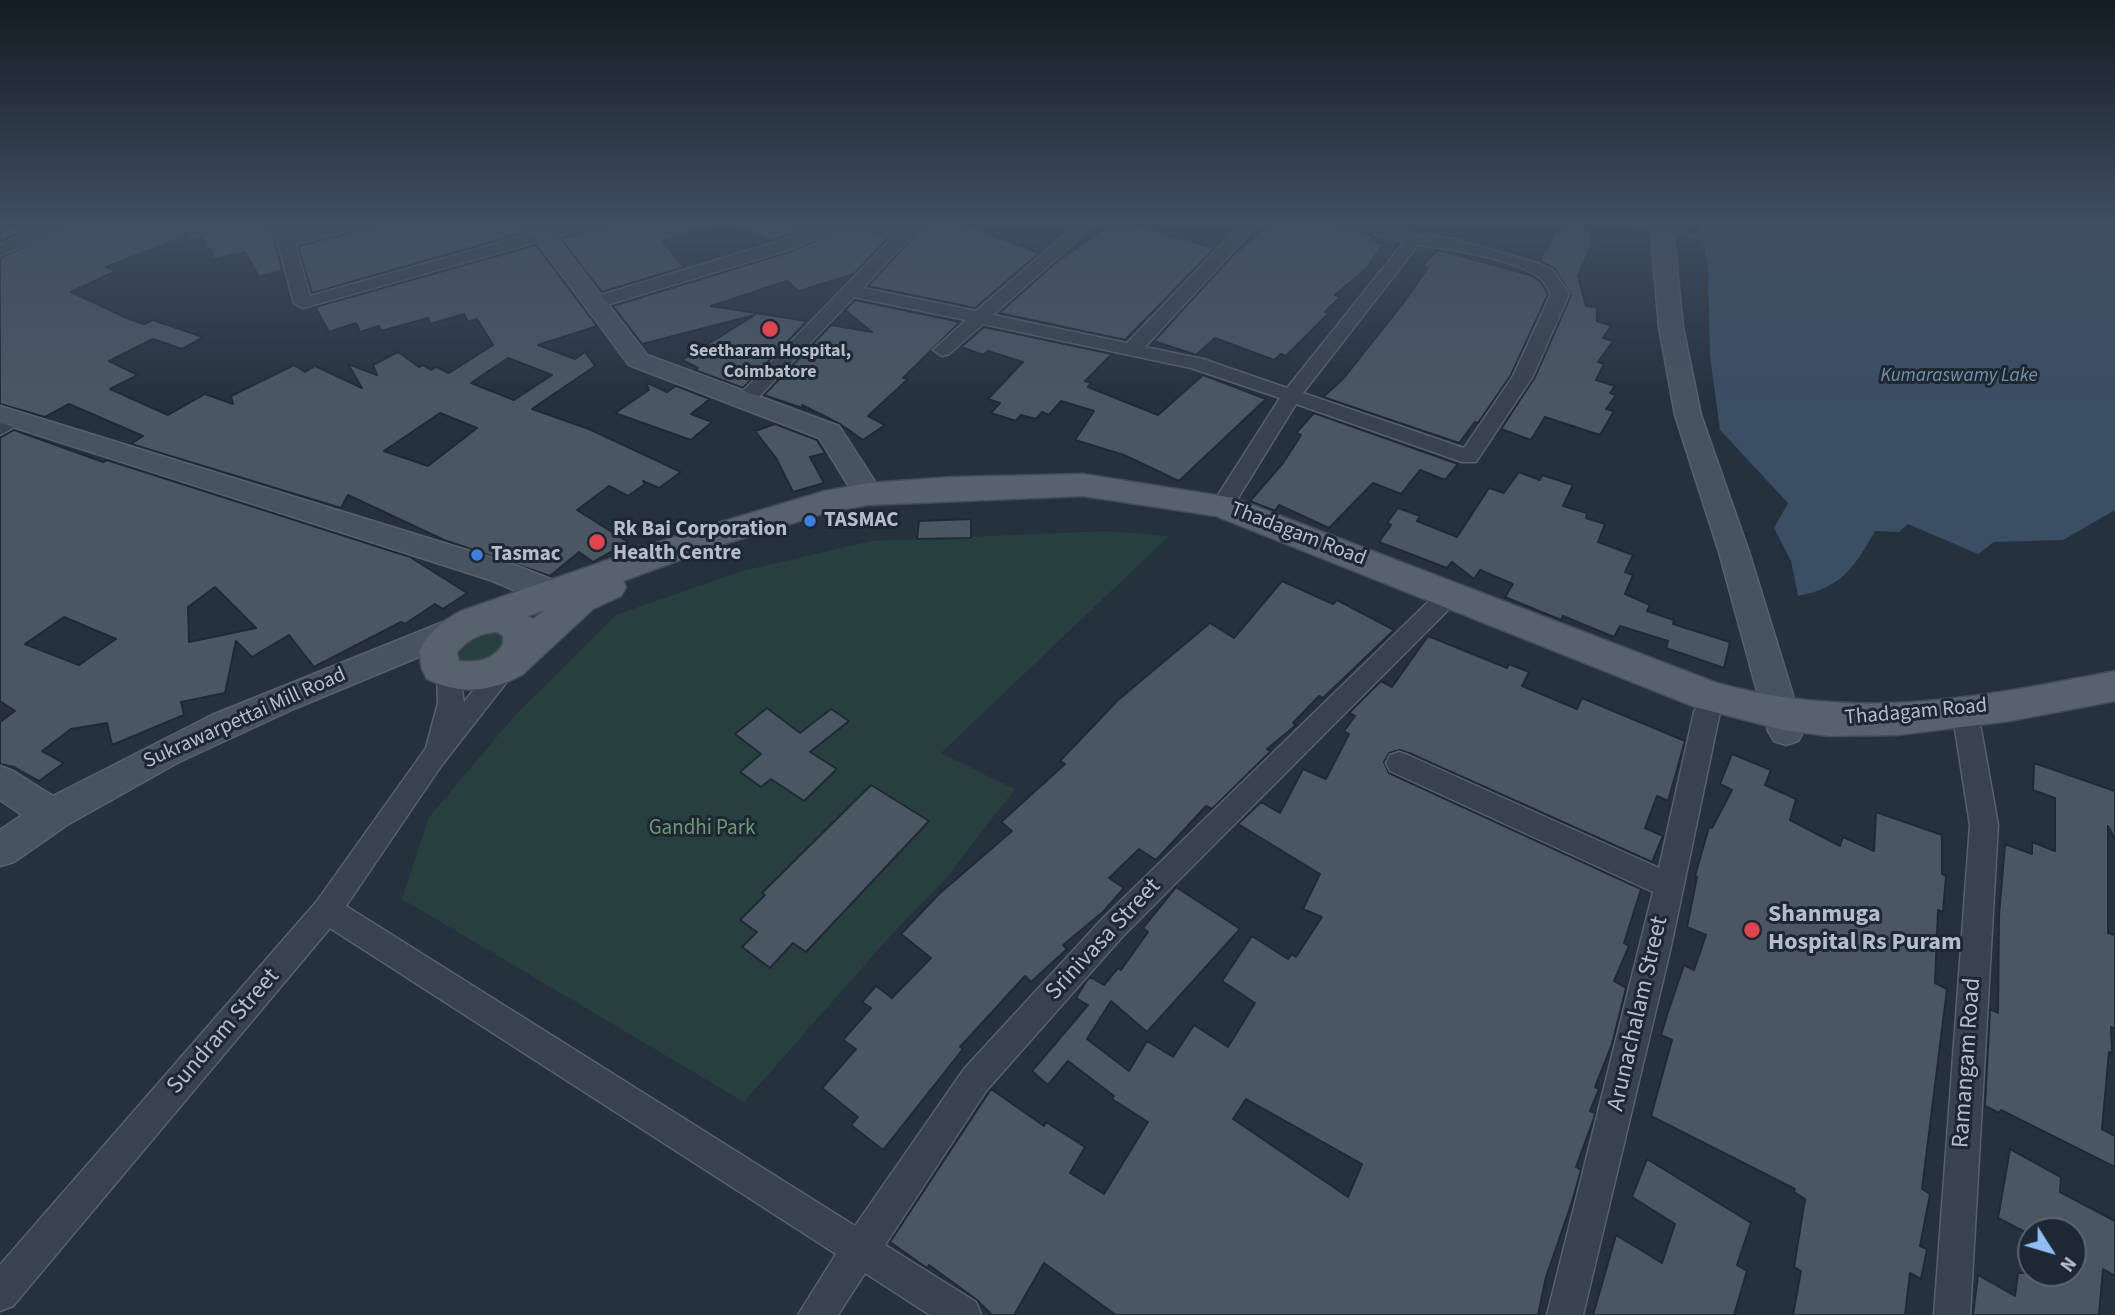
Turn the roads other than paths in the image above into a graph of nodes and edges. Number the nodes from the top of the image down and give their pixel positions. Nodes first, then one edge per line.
1 (297, 282) edge
2 (369, 282) edge
3 (579, 282) edge
4 (662, 282) edge
5 (855, 282) edge
6 (1021, 282) edge
7 (1195, 282) edge
8 (1381, 282) edge
9 (1553, 282) edge
10 (1667, 282) edge
11 (848, 290) junction
12 (594, 303) junction
13 (982, 316) junction
14 (1133, 348) junction
15 (942, 350) dead end
16 (1291, 396) junction
17 (746, 400) junction
18 (6, 421) edge
19 (868, 494) junction
20 (1222, 506) junction
21 (550, 591) junction
22 (1439, 605) junction
23 (469, 623) junction
24 (515, 657) junction
25 (449, 674) junction
26 (2115, 686) edge
27 (2115, 706) edge
28 (1720, 707) junction
29 (1784, 723) junction
30 (1968, 729) junction
31 (432, 759) junction
32 (1399, 763) dead end
33 (0, 781) edge
34 (50, 814) junction
35 (0, 850) edge
36 (1669, 886) junction
37 (327, 910) junction
38 (859, 1248) junction
39 (0, 1293) edge
40 (816, 1315) edge
41 (963, 1315) edge
42 (1565, 1315) edge
43 (1952, 1315) edge

1 - 2 street
3 - 12 street
4 - 12 street
5 - 11 street
6 - 13 street
7 - 14 street
8 - 16 street
9 - 16 street
10 - 29 street
11 - 13 street
11 - 17 street
12 - 17 street
13 - 14 street
13 - 15 street
14 - 16 street
16 - 20 street
17 - 19 street
18 - 21 street
19 - 20 main road, Thadagam Road
19 - 21 main road, Thadagam Road
20 - 28 main road, Thadagam Road
21 - 23 main road, Thadagam Road
22 - 24 main road, Thadagam Road
22 - 28 main road, Thadagam Road
22 - 38 street, Srinivasa Street
23 - 24 main road
23 - 25 main road
23 - 34 street, Sukrawarpettai Mill Road
24 - 25 main road
24 - 31 street, Sundram Street
25 - 31 street, Sundram Street
26 - 29 main road, Thadagam Road
27 - 30 main road, Thadagam Road
28 - 29 main road, Thadagam Road
28 - 36 street, Arunachalam Street
29 - 30 main road, Thadagam Road
30 - 43 street, Ramangam Road
31 - 37 street, Sundram Street
32 - 36 street
33 - 34 street
34 - 35 street, Sukrawarpettai Mill Road
36 - 42 street, Arunachalam Street
37 - 38 street
37 - 39 street, Sundram Street
38 - 40 street, Srinivasa Street
38 - 41 street

